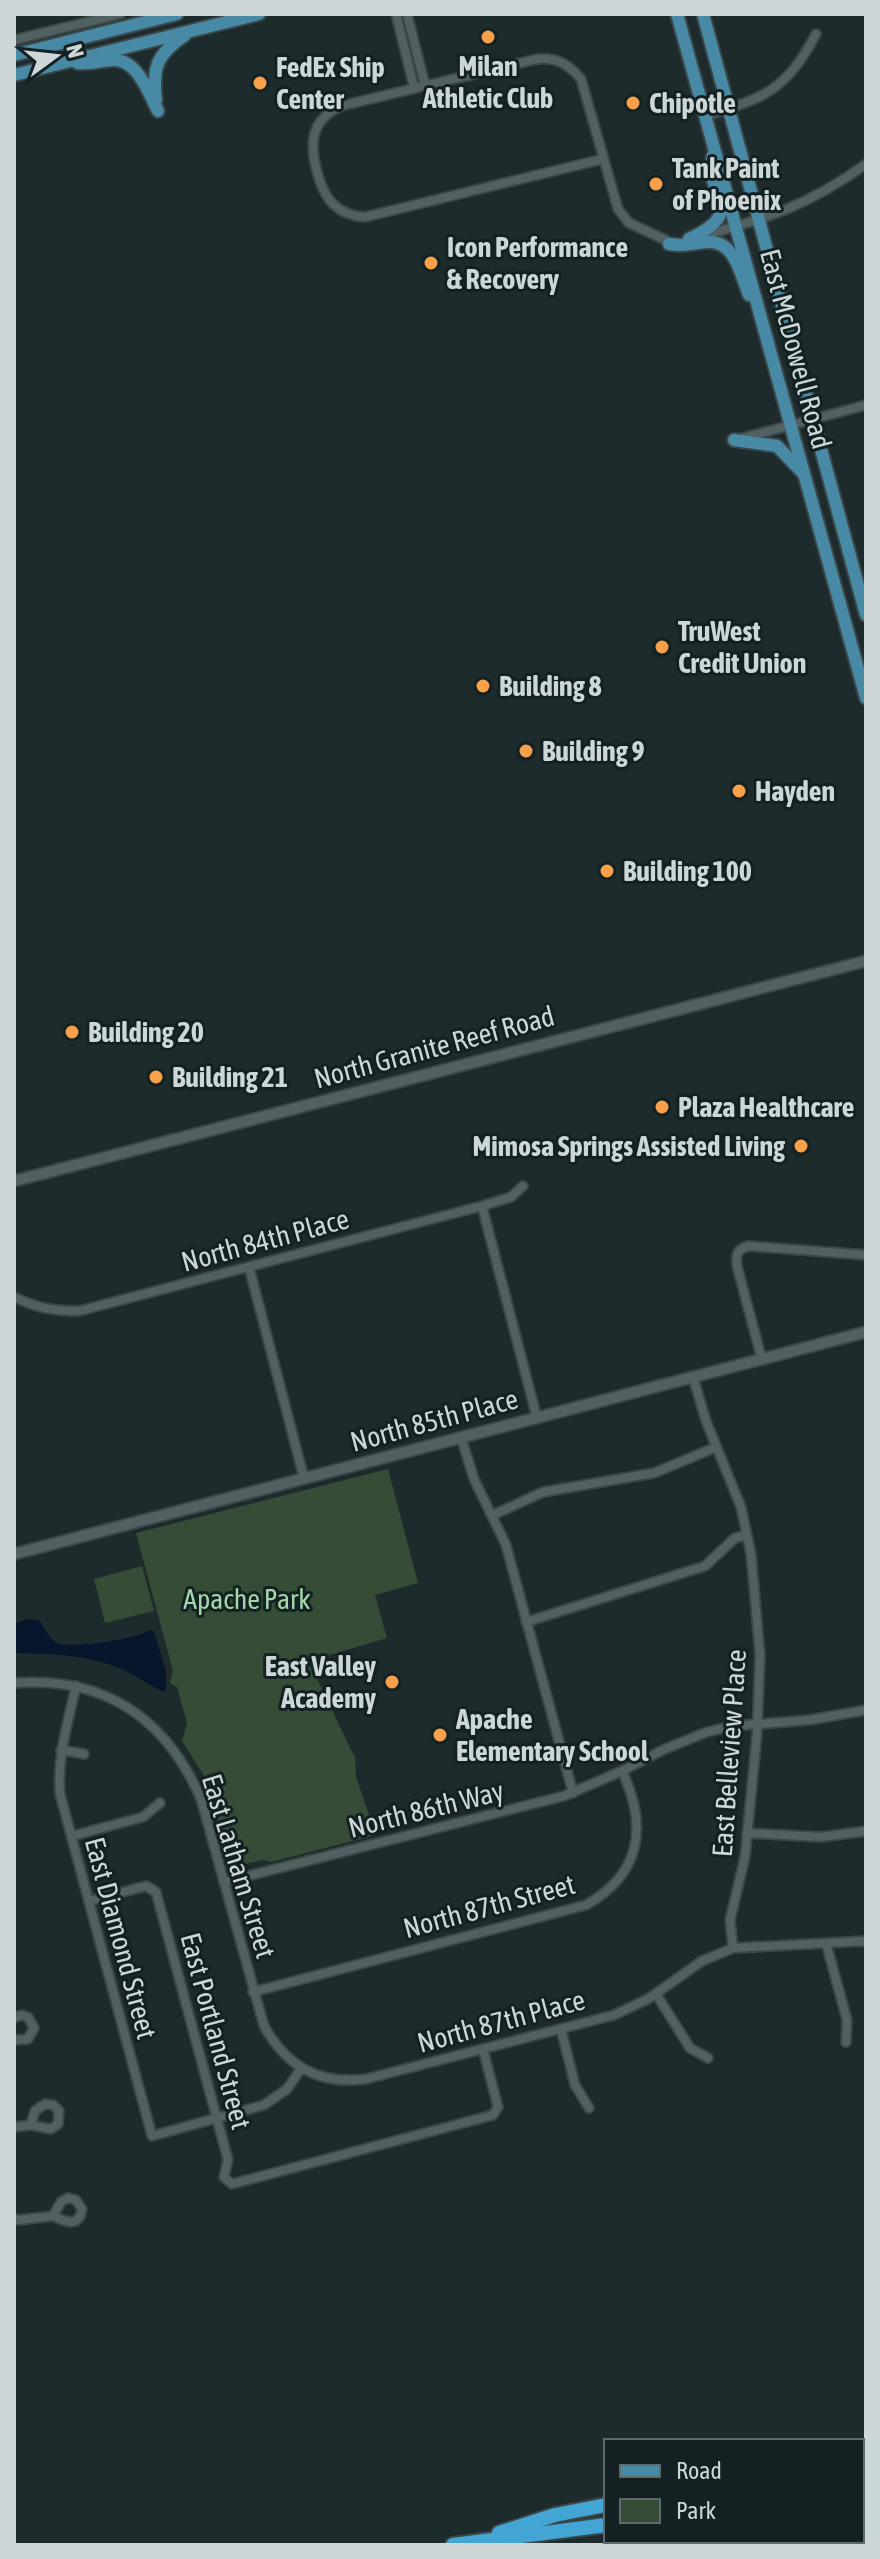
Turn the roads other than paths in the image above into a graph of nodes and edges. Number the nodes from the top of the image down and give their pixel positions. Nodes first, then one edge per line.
1 (120, 14) edge
2 (177, 14) edge
3 (259, 14) edge
4 (396, 14) edge
5 (407, 14) edge
6 (677, 14) edge
7 (703, 14) edge
8 (134, 25) junction
9 (191, 31) junction
10 (816, 34) dead end
11 (139, 44) junction
12 (15, 48) edge
13 (70, 62) junction
14 (18, 74) edge
15 (425, 85) junction
16 (414, 87) junction
17 (729, 108) junction
18 (705, 116) junction
19 (714, 148) junction
20 (603, 159) junction
21 (866, 164) edge
22 (758, 220) junction
23 (737, 226) junction
24 (689, 239) junction
25 (669, 244) junction
26 (770, 348) junction
27 (866, 405) edge
28 (813, 419) junction
29 (791, 425) junction
30 (734, 440) joint
31 (805, 475) junction
32 (866, 615) edge
33 (866, 696) edge
34 (866, 961) edge
35 (14, 1181) edge
36 (523, 1186) dead end
37 (482, 1206) junction
38 (866, 1255) edge
39 (249, 1267) junction
40 (14, 1297) edge
41 (866, 1332) edge
42 (762, 1360) junction
43 (693, 1377) junction
44 (537, 1418) junction
45 (461, 1437) junction
46 (716, 1447) junction
47 (304, 1478) junction
48 (493, 1515) junction
49 (747, 1535) junction
50 (14, 1554) edge
51 (526, 1622) junction
52 (14, 1683) edge
53 (76, 1686) junction
54 (866, 1710) edge
55 (758, 1725) junction
56 (61, 1750) junction
57 (84, 1754) dead end
58 (622, 1771) junction
59 (573, 1793) junction
60 (160, 1803) dead end
61 (866, 1831) edge
62 (747, 1833) junction
63 (72, 1836) junction
64 (224, 1882) junction
65 (89, 1901) junction
66 (866, 1941) edge
67 (826, 1943) junction
68 (733, 1948) junction
69 (253, 1992) junction
70 (656, 1994) junction
71 (14, 2018) edge
72 (561, 2029) junction
73 (14, 2040) edge
74 (846, 2042) dead end
75 (483, 2049) junction
76 (708, 2058) dead end
77 (301, 2069) junction
78 (589, 2108) dead end
79 (217, 2118) junction
80 (31, 2125) dead end
81 (14, 2127) edge
82 (53, 2216) dead end
83 (14, 2218) edge
84 (604, 2505) edge
85 (604, 2525) edge
86 (468, 2543) junction
87 (453, 2545) edge

1 - 12 street
2 - 8 main road
3 - 9 main road
4 - 16 street
5 - 15 street
6 - 18 main road, East McDowell Road
7 - 17 main road, East McDowell Road
8 - 11 main road
8 - 12 main road
9 - 11 main road
9 - 13 main road
10 - 17 street
11 - 13 main road
12 - 14 street
13 - 14 main road
15 - 16 street
15 - 20 street
16 - 20 street
17 - 18 street
17 - 22 main road, East McDowell Road
18 - 19 main road, East McDowell Road
19 - 23 main road, East McDowell Road
19 - 24 main road
20 - 25 street
21 - 22 street
22 - 23 street
22 - 28 main road, East McDowell Road
23 - 24 street
23 - 26 main road, East McDowell Road
24 - 25 street
25 - 26 main road
26 - 29 main road, East McDowell Road
27 - 28 street
28 - 29 street
28 - 32 main road, East McDowell Road
29 - 30 street
29 - 31 main road, East McDowell Road
30 - 31 main road
31 - 33 main road, East McDowell Road
34 - 35 street, North Granite Reef Road
36 - 37 street, North 84th Place
37 - 39 street, North 84th Place
37 - 44 street
38 - 42 street
39 - 40 street, North 84th Place
39 - 47 street
41 - 42 street, North 85th Place
42 - 43 street, North 85th Place
43 - 44 street, North 85th Place
43 - 46 street, East Belleview Place
44 - 45 street, North 85th Place
45 - 47 street, North 85th Place
45 - 48 street
46 - 48 street
46 - 49 street, East Belleview Place
47 - 50 street, North 85th Place
48 - 51 street
49 - 51 street
49 - 55 street, East Belleview Place
51 - 59 street
52 - 53 street, East Latham Street
53 - 56 street, East Diamond Street
53 - 64 street, East Latham Street
54 - 55 street, North 86th Way
55 - 58 street, North 86th Way
55 - 62 street, East Belleview Place
56 - 57 street
56 - 63 street, East Diamond Street
58 - 59 street, North 86th Way
58 - 69 street, North 87th Street
59 - 64 street, North 86th Way
60 - 63 street
61 - 62 street
62 - 68 street, East Belleview Place
63 - 65 street, East Diamond Street
64 - 69 street, East Latham Street
65 - 79 street, East Portland Street
65 - 79 street, East Diamond Street
66 - 67 street, North 87th Place
67 - 68 street, North 87th Place
67 - 74 street
68 - 70 street, North 87th Place
69 - 77 street, East Latham Street
70 - 72 street, North 87th Place
70 - 76 street
71 - 73 street
72 - 75 street, North 87th Place
72 - 78 street
75 - 77 street, North 87th Place
75 - 79 street, East Portland Street
77 - 79 street
80 - 81 street
82 - 83 street
84 - 86 highway
85 - 86 highway
86 - 87 highway

